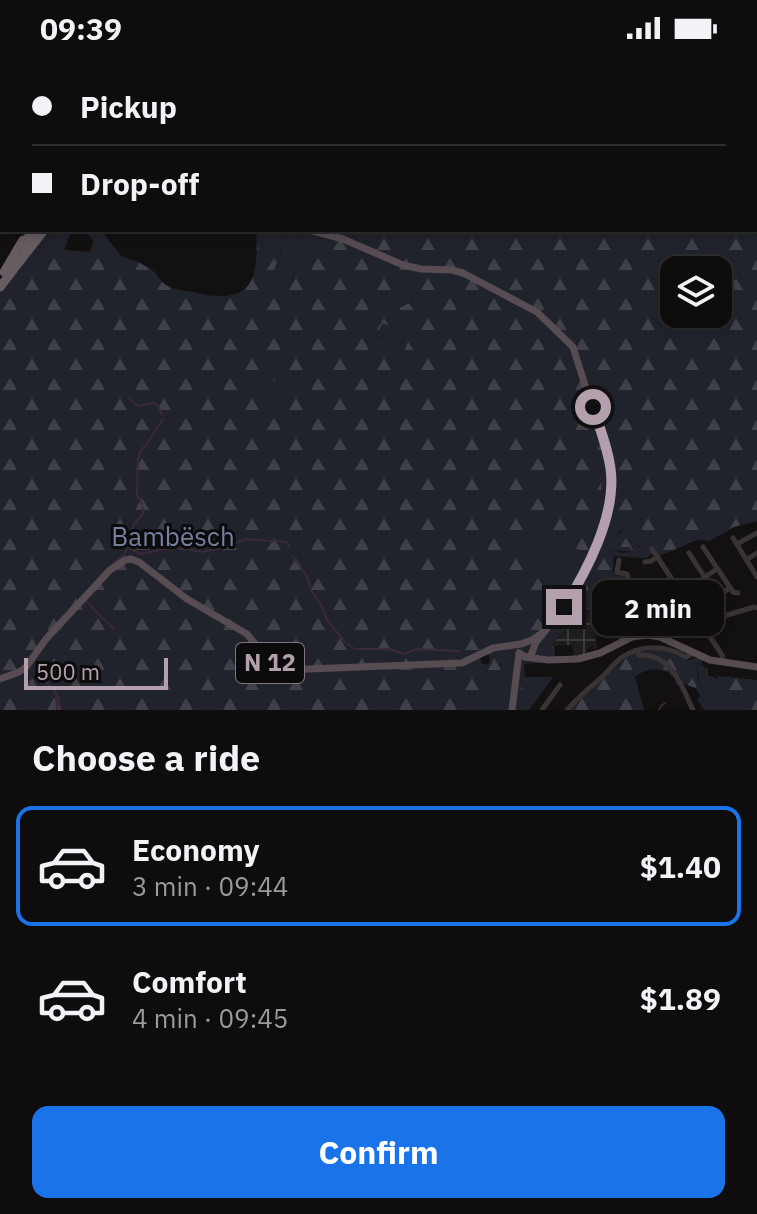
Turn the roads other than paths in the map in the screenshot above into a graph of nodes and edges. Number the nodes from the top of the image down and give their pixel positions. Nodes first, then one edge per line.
1 (28, 232) edge
2 (42, 232) edge
3 (317, 232) edge
4 (0, 283) edge
5 (757, 533) edge
6 (703, 547) dead end
7 (652, 549) dead end
8 (689, 553) dead end
9 (757, 553) edge
10 (657, 557) junction
11 (619, 560) dead end
12 (746, 560) junction
13 (645, 562) dead end
14 (718, 569) junction
15 (757, 576) edge
16 (705, 578) junction
17 (730, 588) junction
18 (630, 591) junction
19 (681, 592) junction
20 (738, 593) dead end
21 (757, 611) edge
22 (695, 613) junction
23 (701, 623) junction
24 (637, 636) junction
25 (526, 650) junction
26 (637, 651) junction
27 (694, 653) junction
28 (723, 663) junction
29 (757, 667) edge
30 (0, 679) edge
31 (560, 685) dead end
32 (512, 710) edge
33 (542, 710) edge
34 (567, 710) edge
35 (693, 710) edge

1 - 4 highway
2 - 4 highway
3 - 25 main road
5 - 12 street
6 - 14 street
7 - 10 street
8 - 16 street
9 - 12 street
10 - 13 street
10 - 19 street
11 - 18 street
12 - 15 street
14 - 16 street
14 - 17 street
16 - 17 street
16 - 19 street
17 - 20 street
18 - 19 street
18 - 24 street
19 - 22 street
21 - 23 street
22 - 23 street
22 - 24 street
23 - 28 street
24 - 25 main road, N 12
24 - 27 main road
25 - 30 main road, N 12
25 - 32 main road
26 - 27 street
26 - 34 street
26 - 35 street
27 - 28 main road
28 - 29 main road
31 - 33 street

